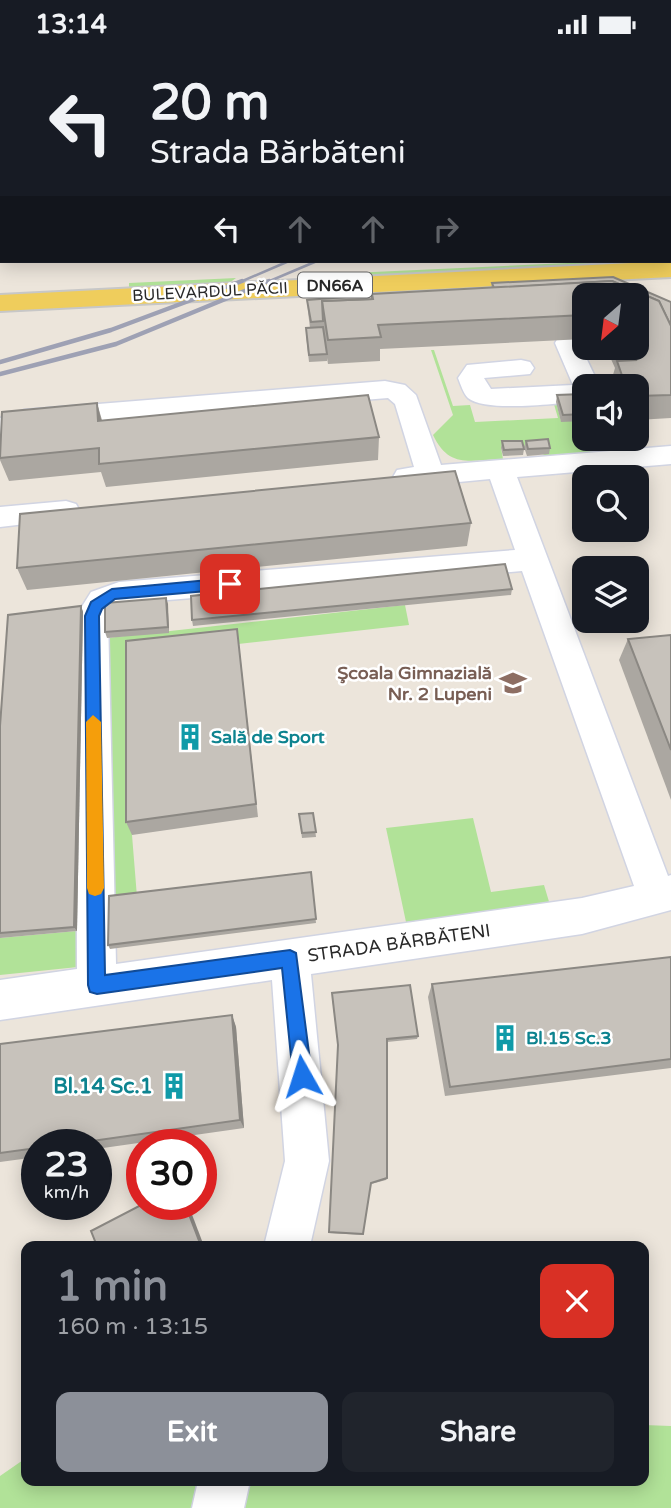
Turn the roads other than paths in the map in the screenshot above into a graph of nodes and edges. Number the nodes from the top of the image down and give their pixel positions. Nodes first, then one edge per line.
1 (474, 263) edge
2 (671, 269) edge
3 (0, 284) edge
4 (0, 303) edge
5 (567, 343) edge
6 (521, 368) dead end
7 (581, 374) edge
8 (572, 393) edge
9 (0, 427) edge
10 (606, 451) edge
11 (634, 451) edge
12 (671, 455) edge
13 (501, 471) junction
14 (430, 474) junction
15 (374, 480) edge
16 (97, 508) edge
17 (0, 517) edge
18 (533, 559) junction
19 (664, 895) edge
20 (290, 959) junction
21 (97, 985) junction
22 (0, 1000) edge
23 (288, 1241) edge
24 (223, 1486) edge
25 (218, 1508) edge

1 - 3 main road, BULEVARDUL PĂCII / DN66A
2 - 4 main road, BULEVARDUL PĂCII / DN66A
5 - 7 street
6 - 8 street
9 - 14 street
10 - 13 street
11 - 12 street
13 - 14 street
13 - 18 street
14 - 15 street
16 - 17 street
18 - 19 street
18 - 21 street
19 - 20 street, STRADA BĂRBĂTENI
20 - 21 street, STRADA BĂRBĂTENI
20 - 23 street
21 - 22 street, STRADA BĂRBĂTENI
24 - 25 street

